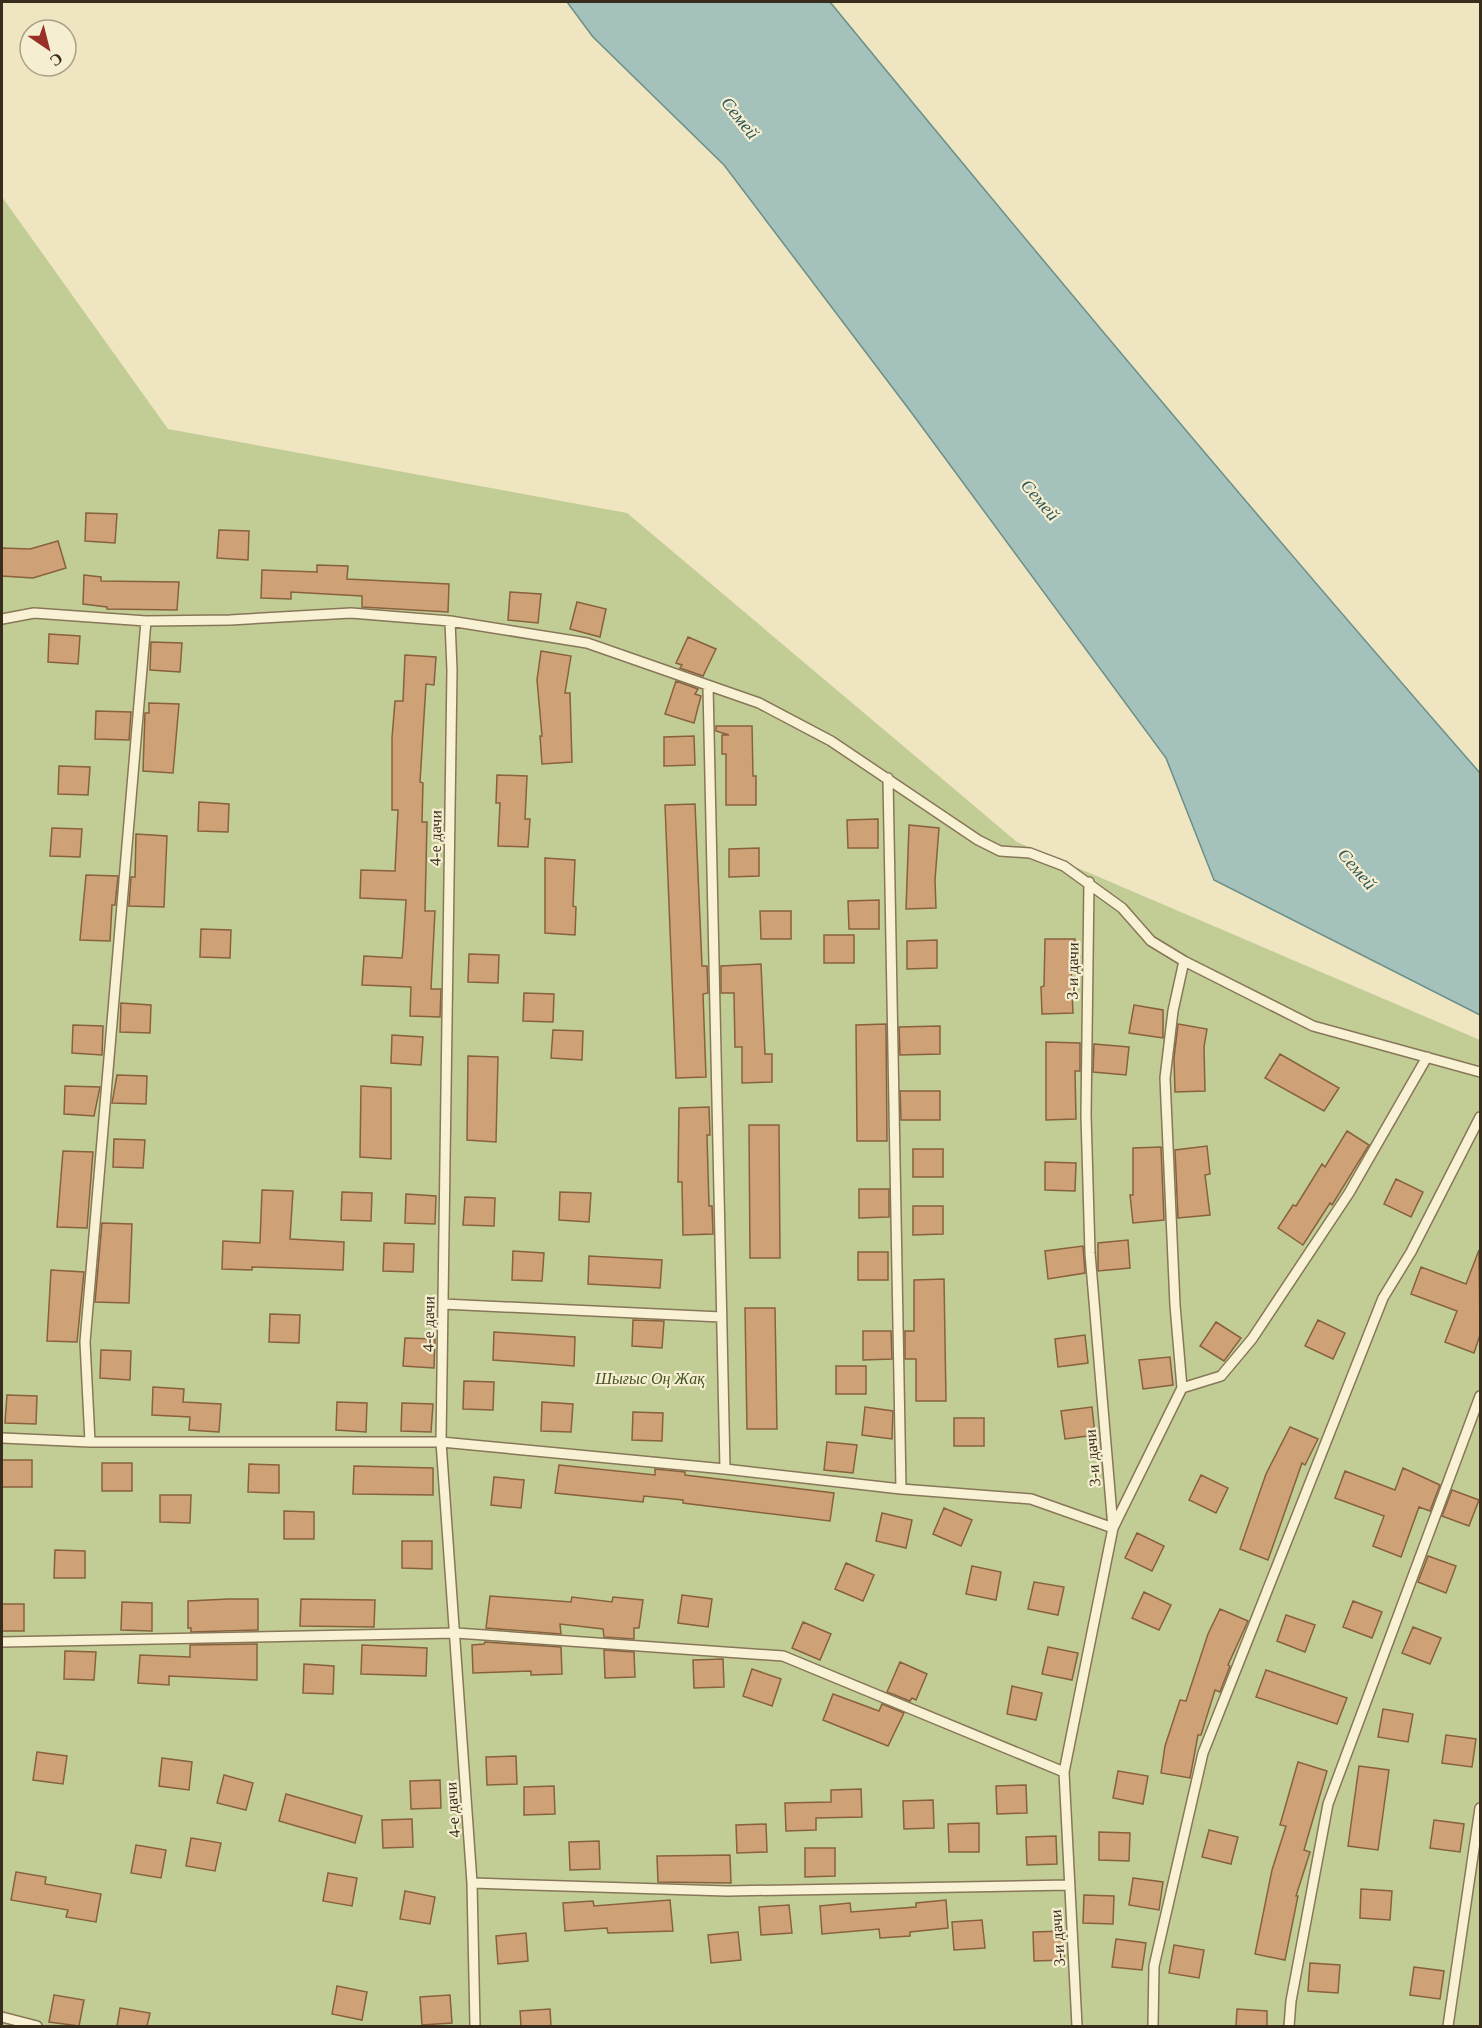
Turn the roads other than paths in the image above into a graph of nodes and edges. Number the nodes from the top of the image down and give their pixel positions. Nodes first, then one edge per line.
1 (2, 619) edge
2 (146, 621) junction
3 (450, 621) junction
4 (708, 686) junction
5 (888, 778) junction
6 (1089, 882) junction
7 (1184, 961) junction
8 (1427, 1057) junction
9 (1480, 1072) edge
10 (1480, 1117) edge
11 (443, 1304) junction
12 (721, 1317) junction
13 (1182, 1388) junction
14 (1480, 1396) edge
15 (2, 1438) edge
16 (90, 1442) junction
17 (441, 1442) junction
18 (725, 1469) junction
19 (901, 1490) junction
20 (1113, 1528) junction
21 (456, 1633) junction
22 (2, 1642) edge
23 (1064, 1772) junction
24 (1480, 1808) edge
25 (472, 1883) junction
26 (1069, 1886) junction
27 (2, 2017) edge
28 (37, 2026) edge
29 (475, 2026) edge
30 (1077, 2026) edge
31 (1153, 2026) edge
32 (1289, 2026) edge
33 (1448, 2026) edge

1 - 2 lane
2 - 3 lane
2 - 16 lane
3 - 4 lane
3 - 11 lane, 4-е дачи
4 - 5 lane
4 - 12 lane
5 - 6 lane
5 - 19 lane
6 - 7 lane
6 - 20 lane, 3-и дачи
7 - 8 lane
7 - 13 lane
8 - 9 lane
8 - 13 lane
10 - 31 lane
11 - 12 lane
11 - 17 lane, 4-е дачи
12 - 18 lane
13 - 20 lane
14 - 32 lane
15 - 16 lane
16 - 17 lane
17 - 18 lane
17 - 21 lane, 4-е дачи
18 - 19 lane
19 - 20 lane
20 - 23 lane, 3-и дачи
21 - 22 lane
21 - 23 lane
21 - 25 lane, 4-е дачи
23 - 26 lane, 3-и дачи
24 - 33 lane
25 - 26 lane
25 - 29 lane, 4-е дачи
26 - 30 lane, 3-и дачи
27 - 28 lane

